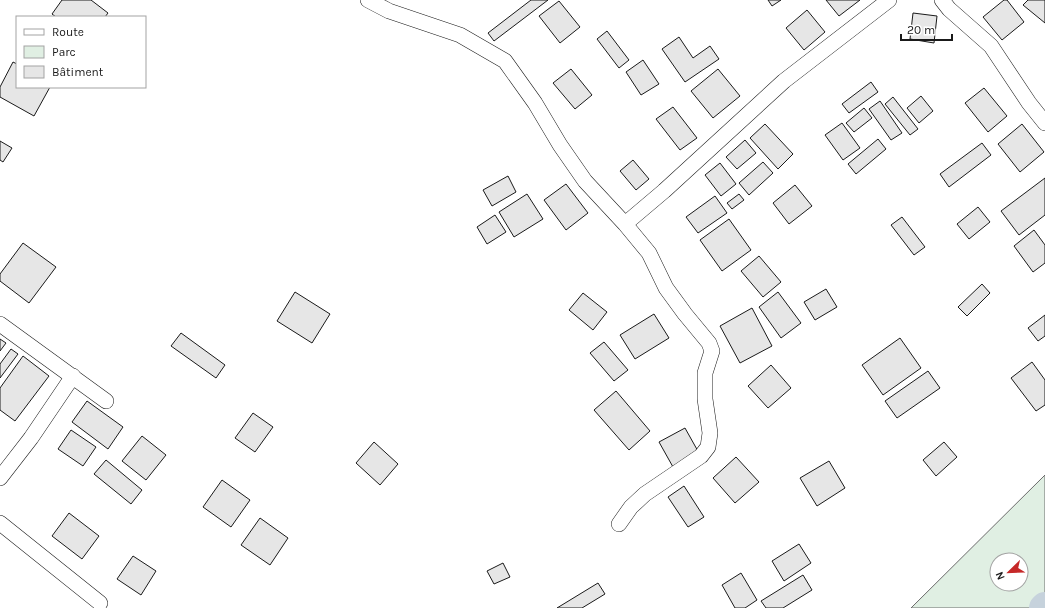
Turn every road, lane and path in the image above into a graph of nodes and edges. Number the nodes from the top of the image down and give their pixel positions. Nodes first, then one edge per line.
1 (368, 0) edge
2 (889, 0) edge
3 (942, 0) edge
4 (1045, 123) edge
5 (625, 224) junction
6 (0, 324) edge
7 (73, 376) junction
8 (106, 401) dead end
9 (0, 478) edge
10 (0, 523) edge
11 (619, 524) dead end
12 (100, 603) dead end

1 - 5 street
2 - 5 street
3 - 4 street
5 - 11 street
6 - 7 street
7 - 8 street
7 - 9 street
10 - 12 street

